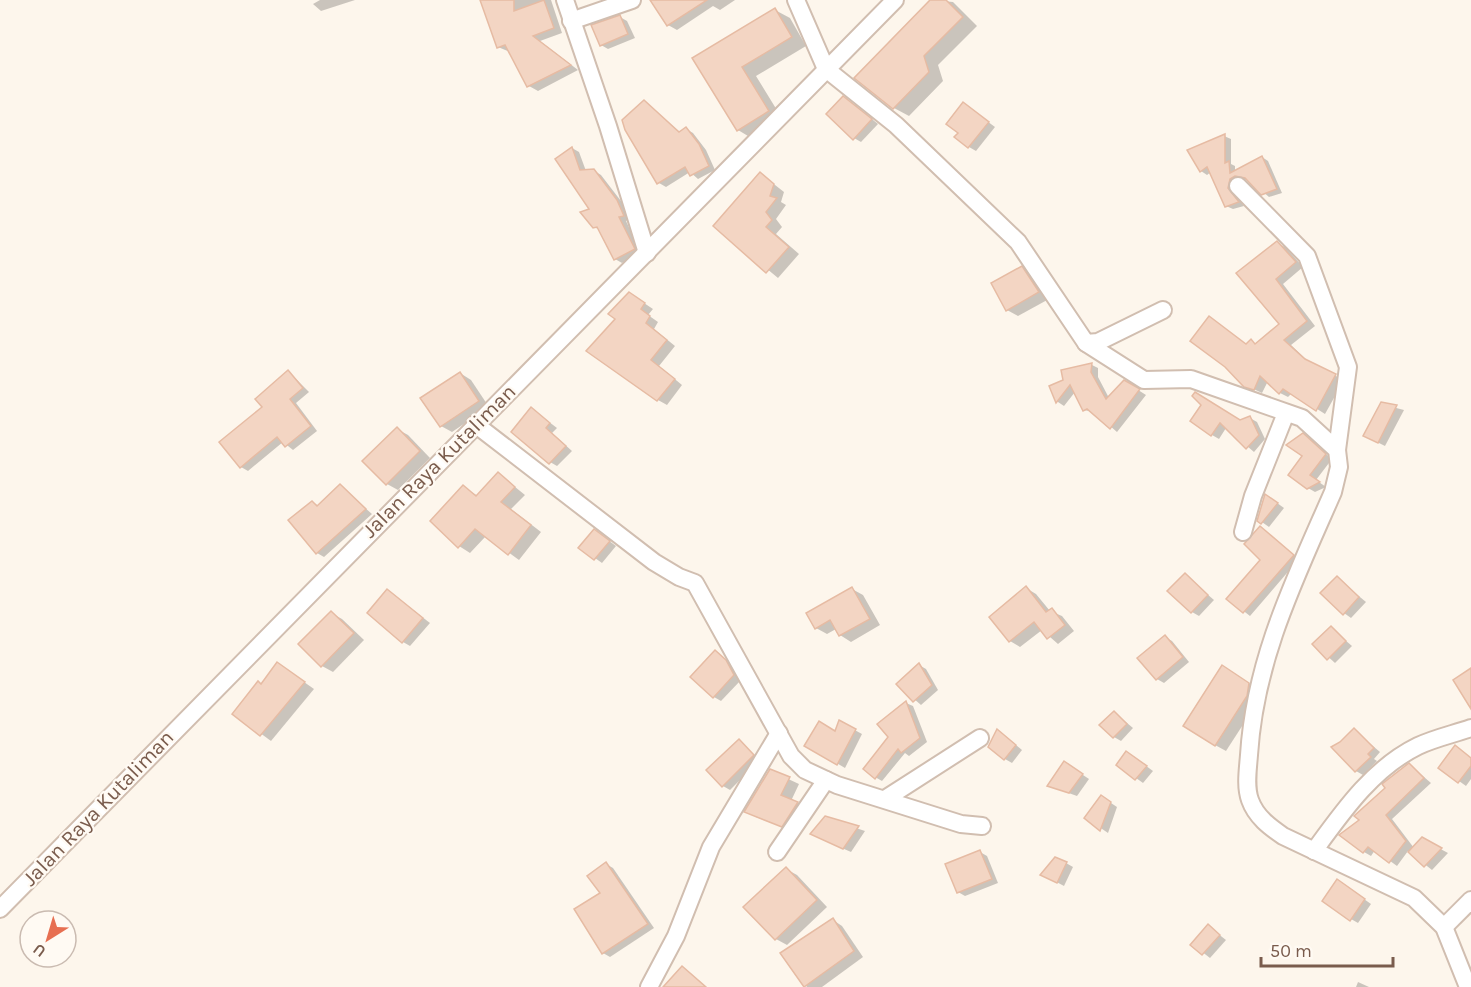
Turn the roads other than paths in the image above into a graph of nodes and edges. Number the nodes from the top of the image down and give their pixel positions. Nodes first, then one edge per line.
1 (565, 0) edge
2 (632, 0) edge
3 (796, 0) edge
4 (895, 0) edge
5 (571, 21) junction
6 (826, 69) junction
7 (1238, 186) dead end
8 (647, 253) junction
9 (1163, 310) dead end
10 (1086, 344) junction
11 (1286, 413) junction
12 (475, 424) junction
13 (1337, 450) junction
14 (1243, 532) dead end
15 (1471, 728) edge
16 (779, 733) junction
17 (980, 738) dead end
18 (826, 780) junction
19 (885, 799) junction
20 (982, 826) dead end
21 (1314, 851) junction
22 (777, 852) dead end
23 (1471, 900) edge
24 (0, 909) edge
25 (1444, 927) junction
26 (649, 987) edge
27 (1468, 987) edge

1 - 5 street
2 - 5 street
3 - 6 street
4 - 6 street, Jalan Raya Kutaliman
5 - 8 street
6 - 8 street, Jalan Raya Kutaliman
6 - 10 street
7 - 13 street
8 - 12 street, Jalan Raya Kutaliman
9 - 10 street
10 - 11 street
11 - 13 street
11 - 14 street
12 - 16 street
12 - 24 street, Jalan Raya Kutaliman
13 - 21 street
15 - 21 street
16 - 18 street
16 - 26 street
17 - 19 street
18 - 19 street
18 - 22 street
19 - 20 street
21 - 25 street
23 - 25 street
25 - 27 street

